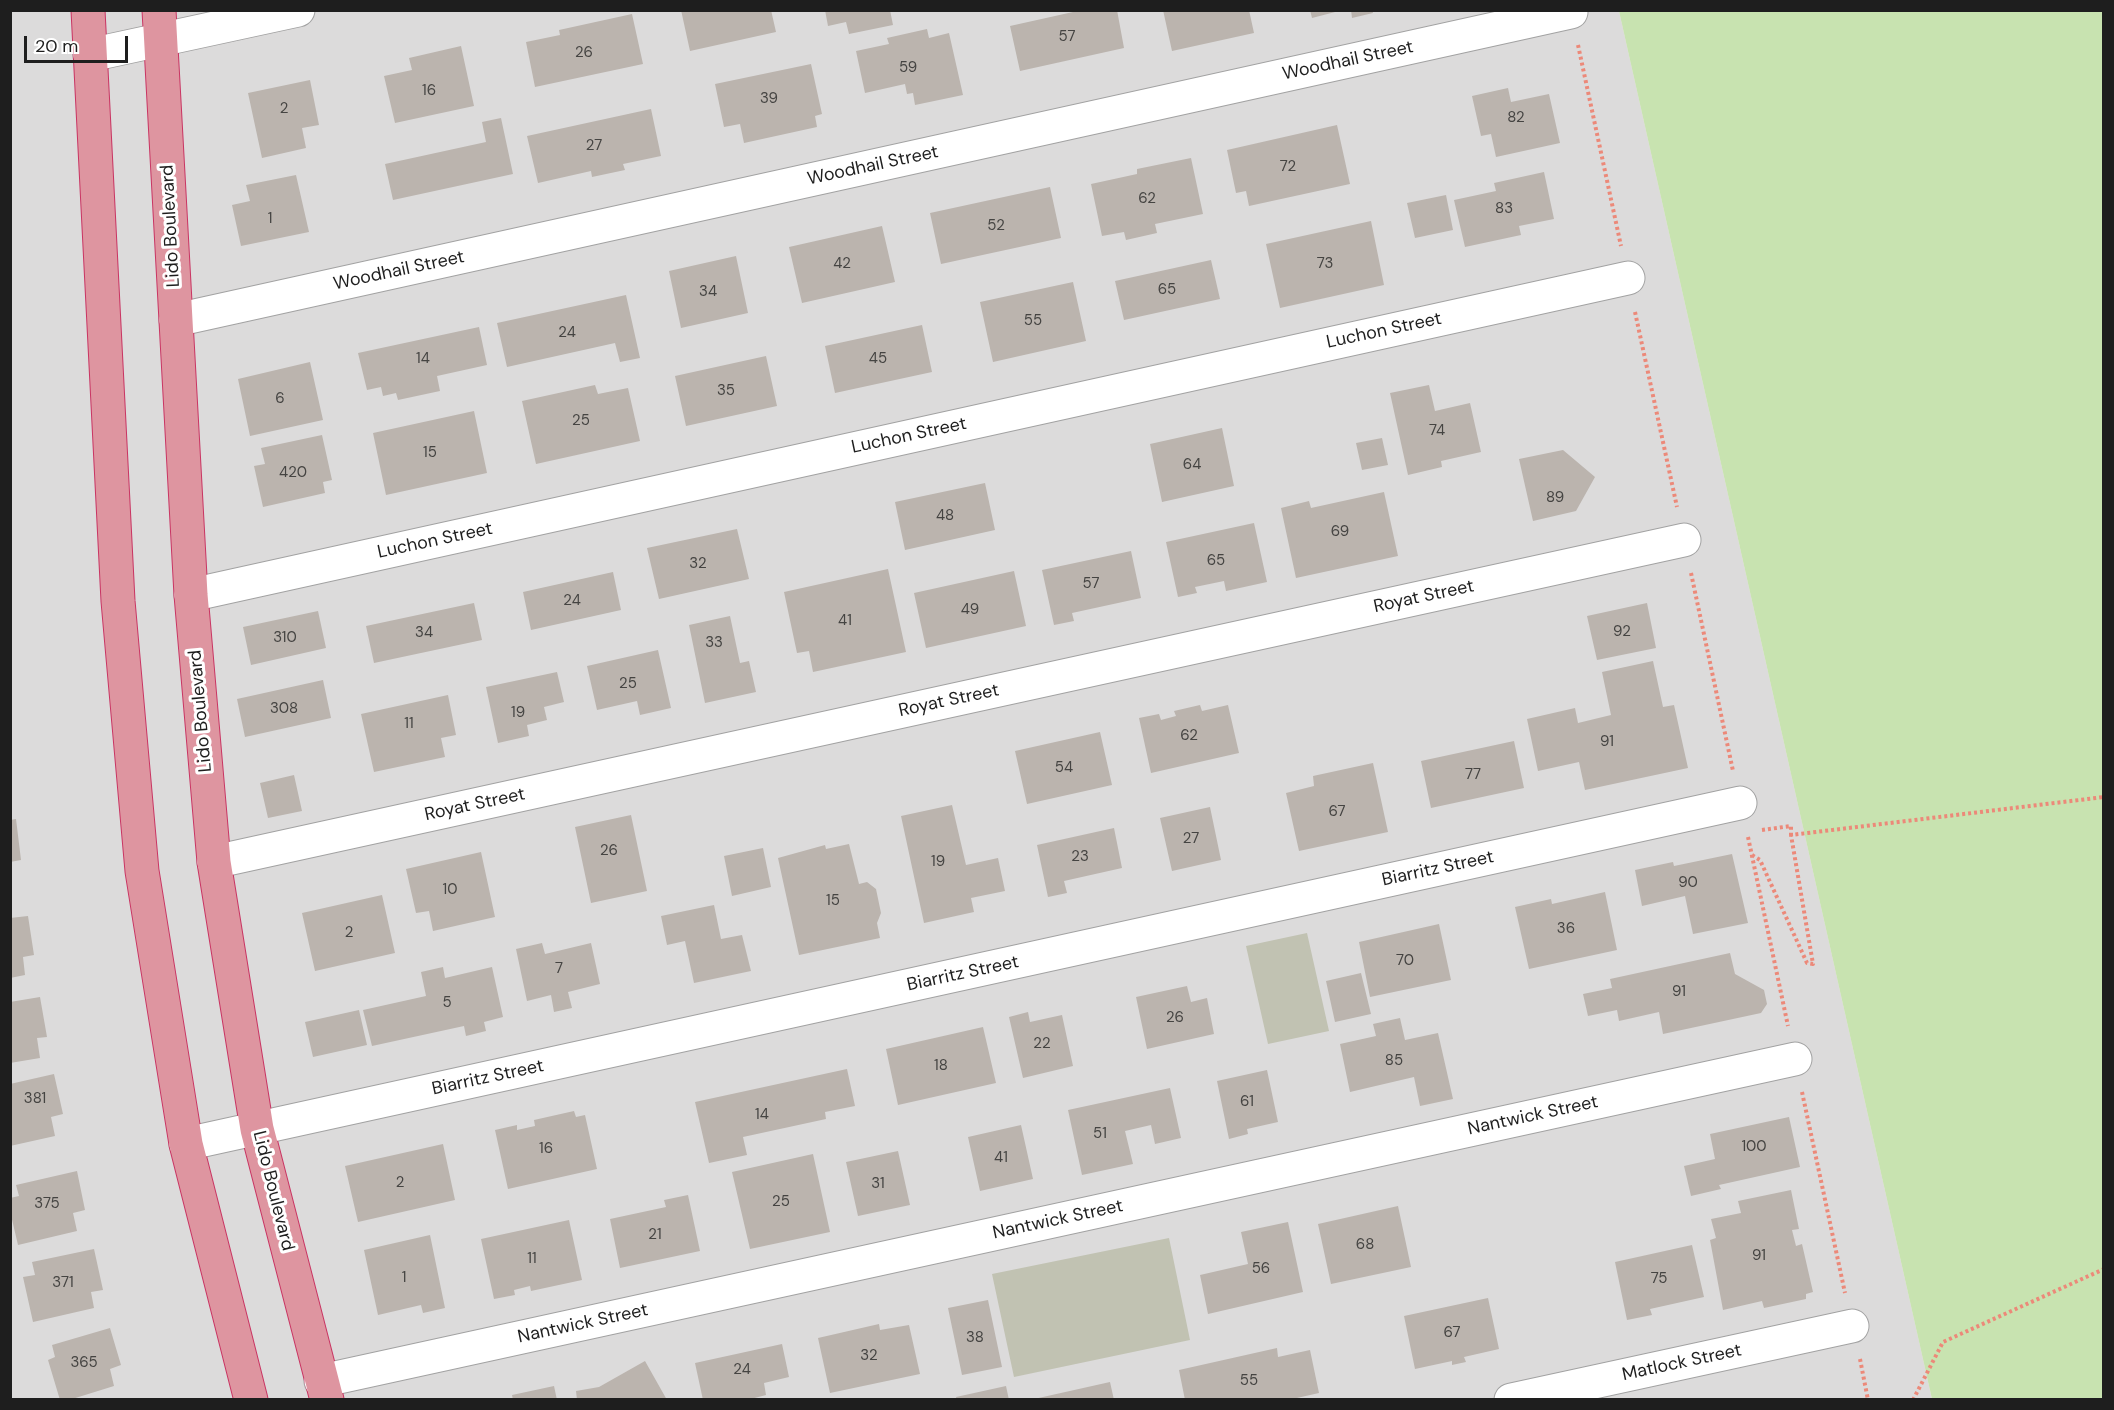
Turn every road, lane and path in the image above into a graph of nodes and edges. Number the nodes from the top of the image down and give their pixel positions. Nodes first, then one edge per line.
1 (88, 10) edge
2 (298, 10) edge
3 (1571, 12) joint
4 (160, 25) edge
5 (90, 55) junction
6 (1628, 278) junction
7 (176, 320) junction
8 (1684, 540) junction
9 (191, 595) junction
10 (2103, 797) edge
11 (1744, 818) junction
12 (1791, 835) junction
13 (1751, 854) junction
14 (214, 862) junction
15 (1795, 1059) junction
16 (257, 1129) junction
17 (186, 1144) junction
18 (2103, 1269) edge
19 (1852, 1326) junction
20 (324, 1390) edge
21 (251, 1400) edge
22 (1511, 1400) edge
23 (1868, 1400) edge
24 (1913, 1400) edge

1 - 5 highway
2 - 4 street
3 - 6 path
3 - 7 street, Woodhail Street
4 - 5 street
4 - 7 highway, Lido Boulevard
5 - 17 highway
6 - 8 path
6 - 9 street, Luchon Street
7 - 9 highway, Lido Boulevard
8 - 11 path
8 - 14 street, Royat Street
9 - 14 highway, Lido Boulevard
10 - 12 path
11 - 12 path
11 - 13 path
11 - 16 street, Biarritz Street
12 - 13 path
13 - 15 path
14 - 16 highway, Lido Boulevard
15 - 19 path
15 - 20 street, Nantwick Street
16 - 17 street, Biarritz Street
16 - 20 highway, Lido Boulevard
17 - 21 highway
18 - 24 path
19 - 22 street, Matlock Street
19 - 23 path

